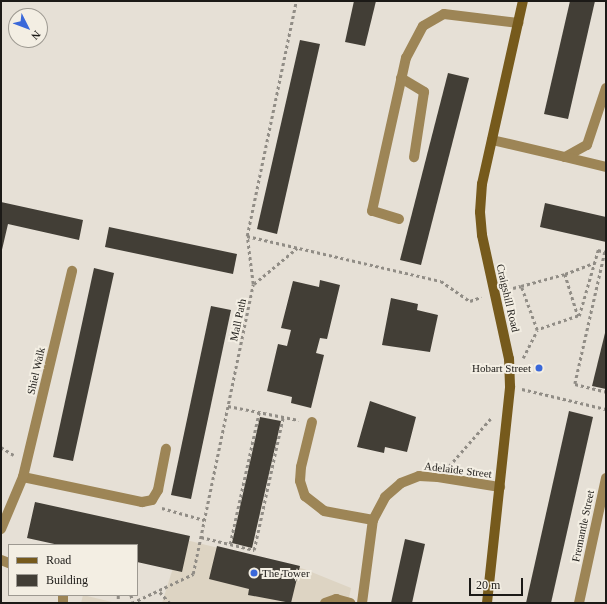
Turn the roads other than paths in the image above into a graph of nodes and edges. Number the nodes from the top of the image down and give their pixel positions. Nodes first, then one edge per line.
1 (523, 1) edge
2 (518, 23) junction
3 (401, 78) junction
4 (606, 88) edge
5 (604, 107) edge
6 (492, 140) junction
7 (414, 157) dead end
8 (565, 157) junction
9 (606, 167) edge
10 (399, 219) dead end
11 (72, 271) dead end
12 (312, 422) road end
13 (166, 449) dead end
14 (24, 477) junction
15 (606, 478) edge
16 (500, 487) junction
17 (373, 520) junction
18 (1, 529) edge
19 (325, 603) edge
20 (350, 603) edge
21 (362, 603) edge
22 (487, 603) edge
23 (579, 603) edge

1 - 2 street, Craigshill Road
2 - 3 street
2 - 6 street, Craigshill Road
3 - 7 street
3 - 10 street
4 - 5 street
5 - 8 street
6 - 8 street
6 - 16 street, Craigshill Road
8 - 9 street
11 - 14 street, Shiel Walk
12 - 17 street
13 - 14 street
14 - 18 street, Shiel Walk
15 - 23 street, Fremantle Street
16 - 17 street, Adelaide Street
16 - 22 street, Craigshill Road
17 - 21 street, Adelaide Street
19 - 20 street

